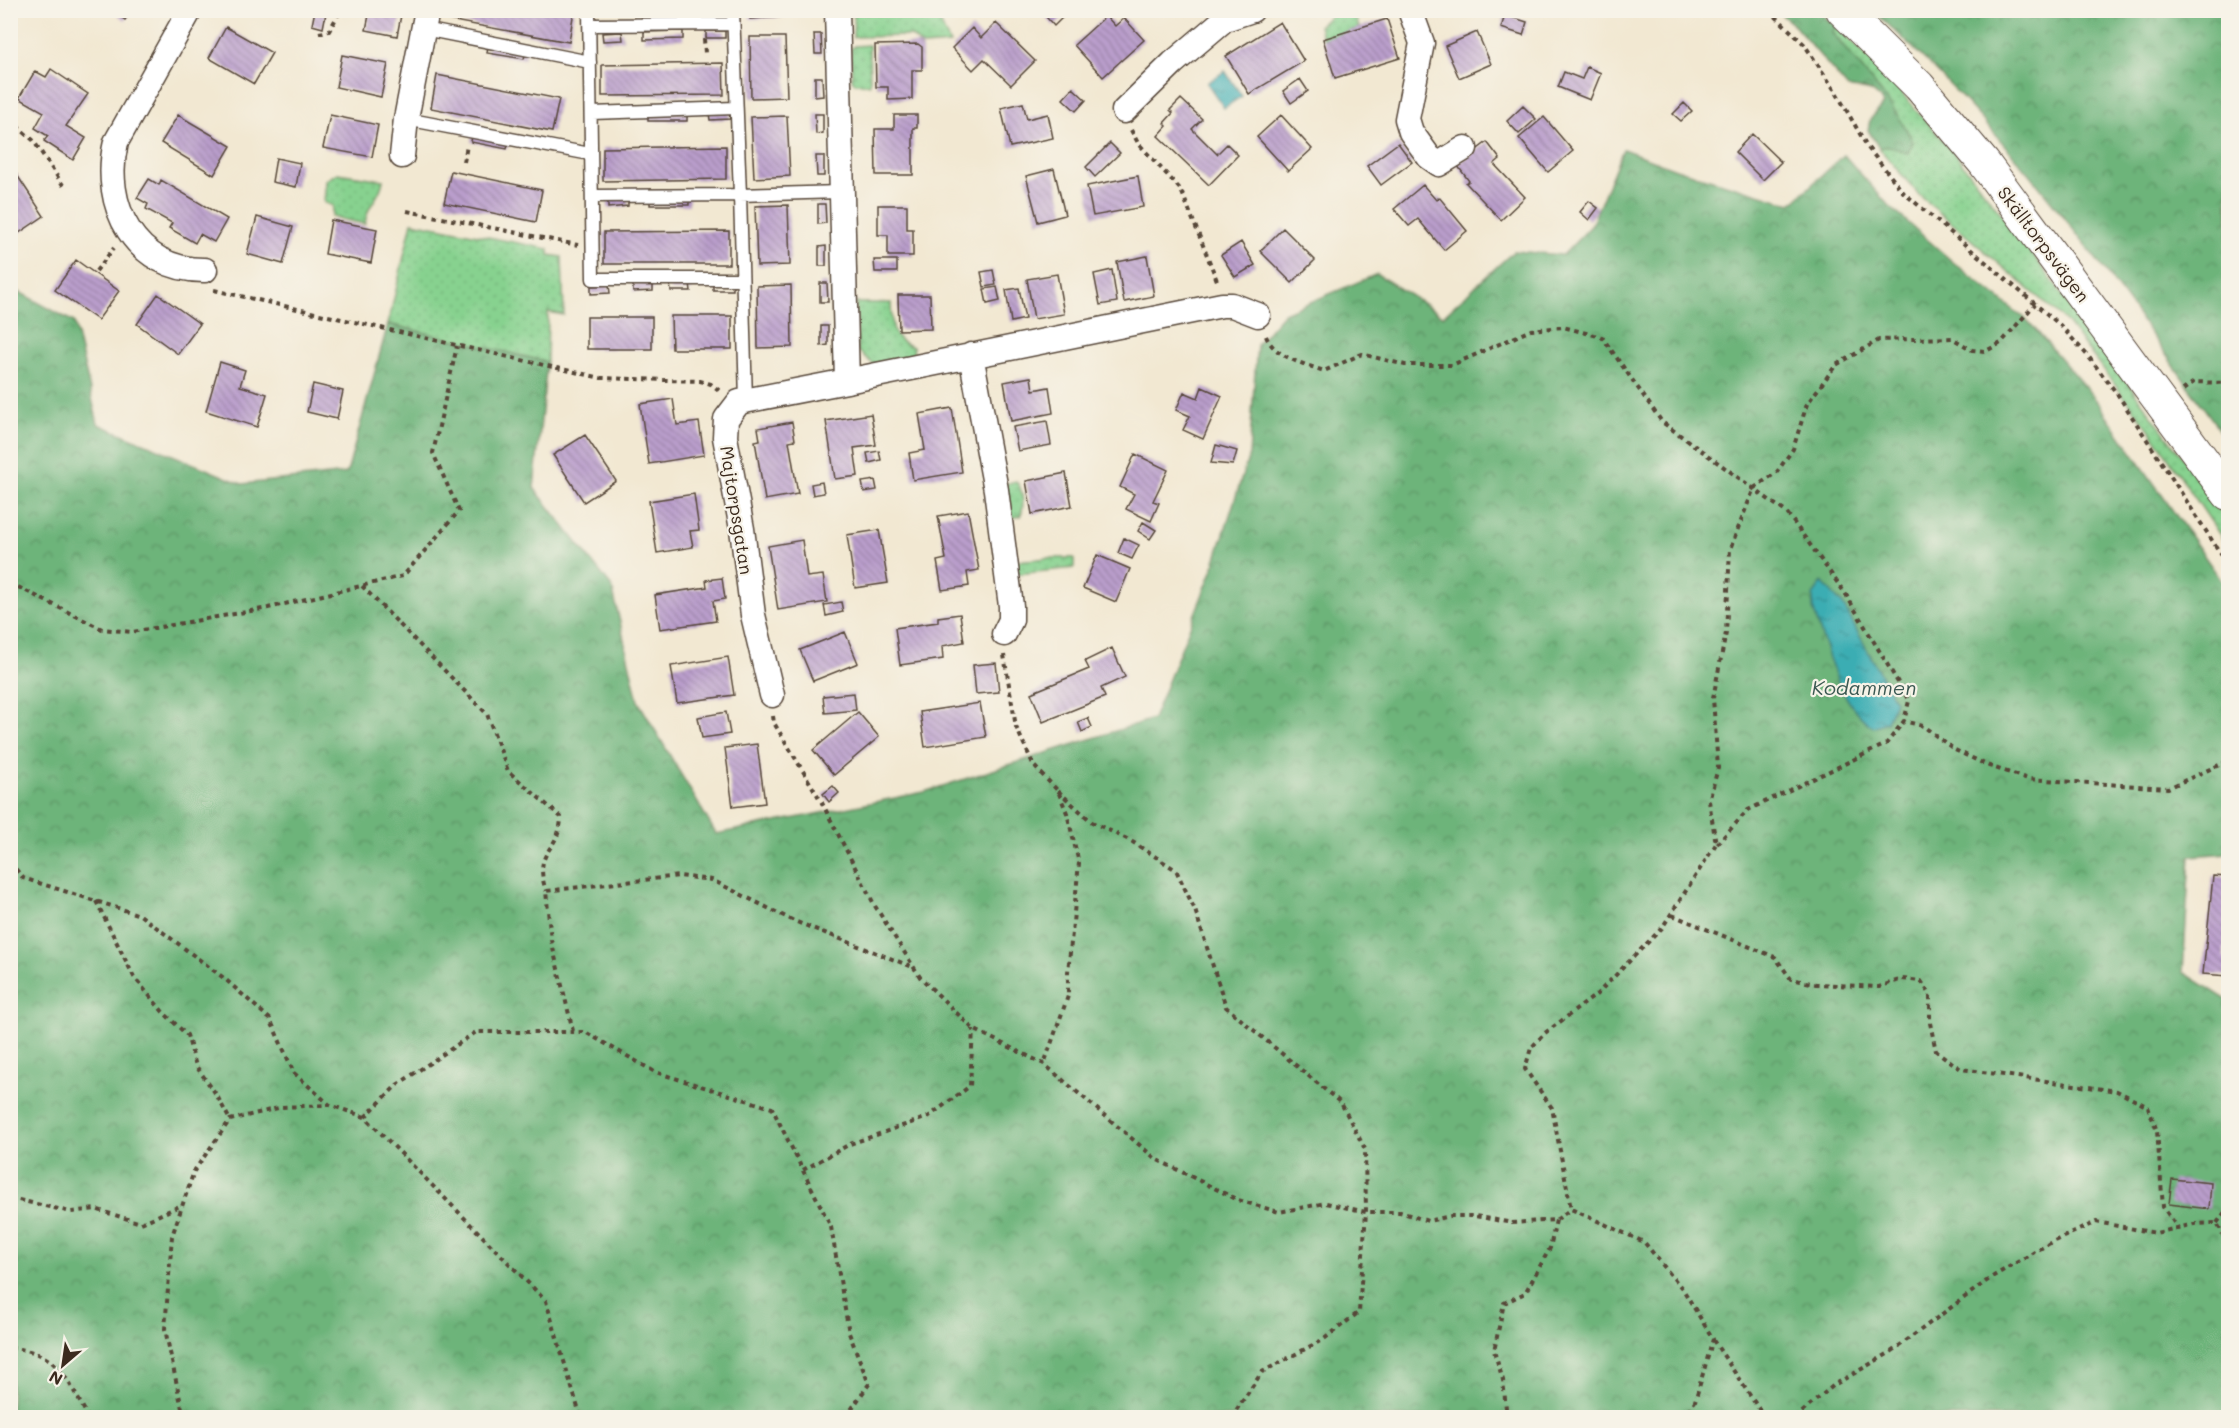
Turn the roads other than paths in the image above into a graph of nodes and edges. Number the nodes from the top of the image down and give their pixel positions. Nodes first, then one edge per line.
1 (190, 10) edge
2 (589, 10) edge
3 (733, 10) edge
4 (837, 10) edge
5 (1252, 10) edge
6 (1410, 10) edge
7 (1842, 10) edge
8 (426, 20) edge
9 (733, 24) junction
10 (590, 26) junction
11 (590, 62) junction
12 (735, 108) junction
13 (1124, 111) road end
14 (592, 113) junction
15 (405, 120) junction
16 (1465, 148) dead end
17 (590, 154) junction
18 (402, 156) dead end
19 (840, 192) junction
20 (740, 195) junction
21 (593, 196) junction
22 (205, 270) road end
23 (742, 279) junction
24 (1258, 315) road end
25 (971, 356) junction
26 (847, 381) junction
27 (739, 405) junction
28 (2229, 494) edge
29 (1004, 633) road end
30 (772, 695) road end

1 - 22 street
2 - 10 lane
3 - 9 lane
4 - 19 street
5 - 13 street
6 - 16 street
7 - 28 street, Skälltorpsvägen
8 - 11 lane
8 - 15 street
9 - 10 lane
9 - 12 lane
10 - 11 lane
11 - 14 lane
12 - 14 lane
12 - 20 lane
14 - 17 lane
15 - 17 lane
15 - 18 street
17 - 21 lane
19 - 20 lane
19 - 26 street
20 - 21 lane
20 - 23 lane
21 - 23 lane
23 - 27 lane
24 - 25 street
25 - 26 street
25 - 29 street
26 - 27 street
27 - 30 street, Majtorpsgatan

